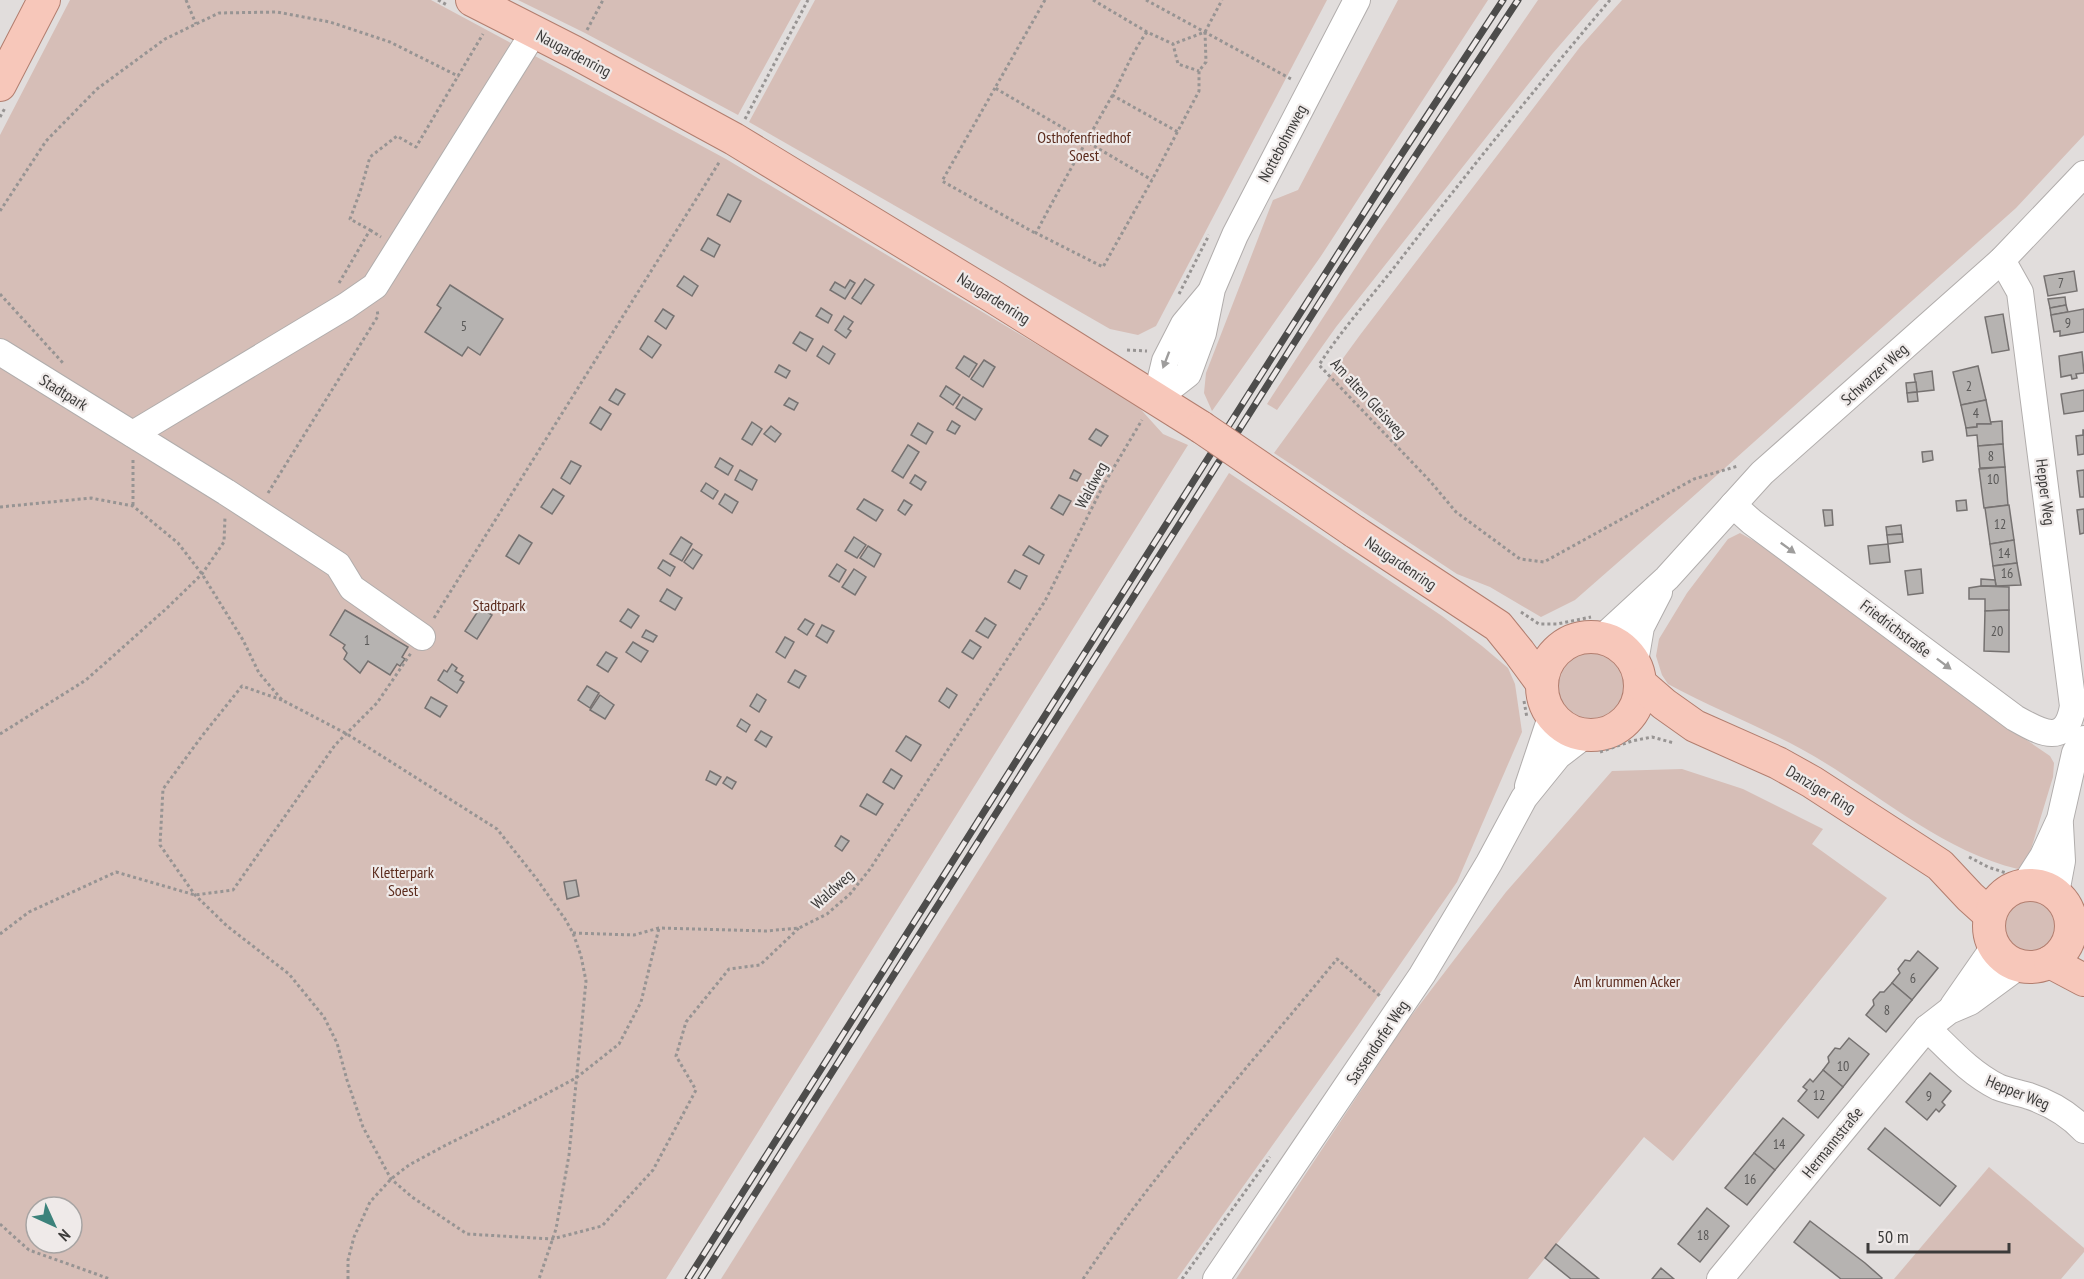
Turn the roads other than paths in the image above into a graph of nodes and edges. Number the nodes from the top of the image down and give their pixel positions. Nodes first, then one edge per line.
1 (44, 0) edge
2 (1357, 0) edge
3 (484, 6) edge
4 (534, 32) junction
5 (0, 85) edge
6 (2084, 174) edge
7 (2002, 260) junction
8 (0, 352) edge
9 (1152, 406) junction
10 (133, 434) junction
11 (1733, 505) junction
12 (1667, 578) junction
13 (1498, 626) junction
14 (422, 637) road end
15 (1603, 637) junction
16 (1559, 647) junction
17 (1638, 673) junction
18 (1541, 682) junction
19 (1551, 717) junction
20 (1623, 723) junction
21 (1695, 726) junction
22 (1584, 736) junction
23 (2076, 736) edge
24 (1524, 798) junction
25 (2069, 810) edge
26 (1940, 865) junction
27 (2017, 887) junction
28 (2056, 893) junction
29 (1990, 915) junction
30 (2077, 945) edge
31 (1994, 947) junction
32 (2050, 962) junction
33 (2019, 966) junction
34 (2084, 980) edge
35 (1949, 1011) junction
36 (1927, 1028) junction
37 (2084, 1130) edge
38 (1216, 1279) edge
39 (1720, 1279) edge

1 - 5 main road
2 - 9 street, Nottebohmweg
3 - 4 main road, Naugardenring
4 - 9 main road, Naugardenring
4 - 10 street
6 - 7 street, Schwarzer Weg
7 - 11 street, Schwarzer Weg
7 - 23 street, Hepper Weg
8 - 10 street, Stadtpark
9 - 13 main road, Naugardenring, bridge
10 - 14 street, Stadtpark
11 - 12 street, Schwarzer Weg
11 -> 23 street, Friedrichstraße
12 - 15 street, Schwarzer Weg
12 - 17 street, Schwarzer Weg
13 - 16 main road, Naugardenring
13 - 18 main road, Naugardenring
15 - 16 main road
15 - 17 main road
16 - 18 main road
17 - 20 main road
17 - 21 main road, Danziger Ring
18 - 19 main road
19 - 22 main road
19 - 24 street, Sassendorfer Weg
20 - 21 main road, Danziger Ring
20 - 22 main road
21 - 26 main road, Danziger Ring
22 - 24 street, Sassendorfer Weg
23 - 25 street, Hepper Weg
24 - 38 street, Sassendorfer Weg
25 - 27 street, Hepper Weg
25 - 28 street, Hepper Weg
26 - 27 main road, Danziger Ring
26 - 29 main road, Danziger Ring
27 - 28 main road
27 - 29 main road
28 - 30 main road
29 - 31 main road
30 - 32 main road
31 - 33 main road
31 - 35 street, Hermannstraße
32 - 33 main road
32 - 34 main road
33 - 35 street, Hermannstraße
35 - 36 street, Hermannstraße
36 - 37 street, Hepper Weg
36 - 39 street, Hermannstraße

